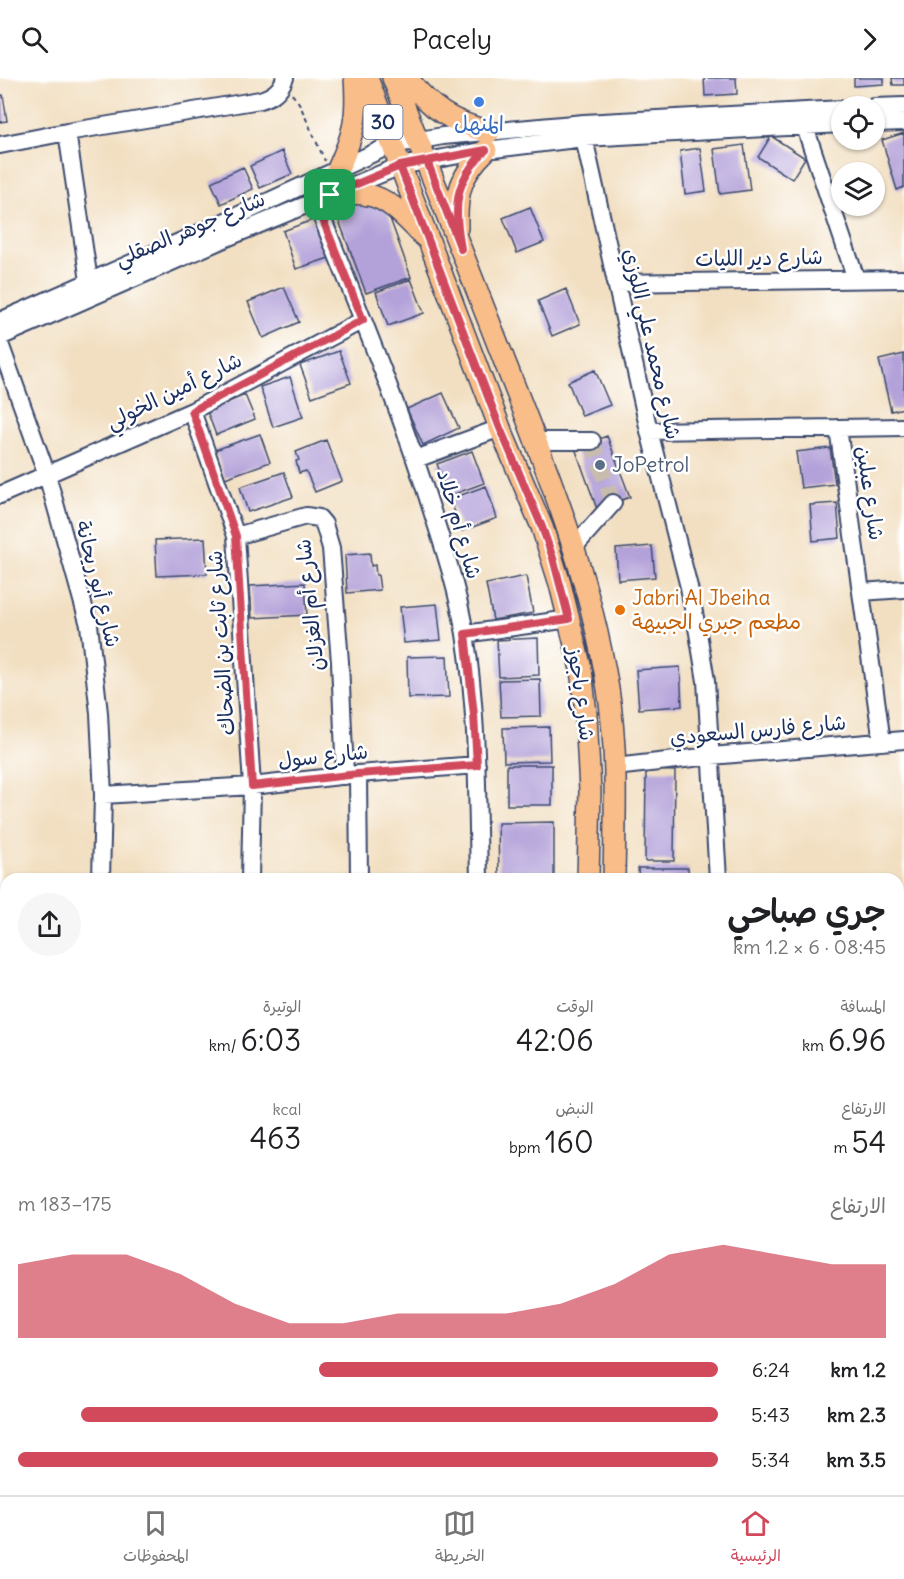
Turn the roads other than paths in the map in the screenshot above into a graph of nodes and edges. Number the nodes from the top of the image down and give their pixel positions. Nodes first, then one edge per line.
1 (355, 78) edge
2 (367, 78) edge
3 (393, 78) edge
4 (406, 78) edge
5 (282, 83) edge
6 (904, 106) edge
7 (885, 107) edge
8 (831, 110) edge
9 (904, 122) edge
10 (885, 123) edge
11 (804, 124) junction
12 (831, 124) edge
13 (67, 132) junction
14 (584, 138) junction
15 (418, 139) junction
16 (488, 141) junction
17 (391, 145) junction
18 (0, 146) edge
19 (427, 161) junction
20 (400, 166) junction
21 (334, 171) junction
22 (322, 197) junction
23 (429, 240) junction
24 (461, 249) junction
25 (856, 279) junction
26 (904, 279) edge
27 (89, 280) junction
28 (615, 283) junction
29 (363, 320) junction
30 (0, 321) edge
31 (0, 337) edge
32 (0, 344) edge
33 (192, 411) junction
34 (904, 427) edge
35 (500, 428) junction
36 (838, 428) junction
37 (649, 431) junction
38 (537, 441) junction
39 (592, 441) dead end
40 (416, 459) junction
41 (47, 475) junction
42 (0, 495) edge
43 (613, 503) dead end
44 (236, 536) junction
45 (575, 546) junction
46 (904, 589) edge
47 (861, 592) junction
48 (569, 619) junction
49 (465, 634) junction
50 (904, 740) edge
51 (882, 742) junction
52 (711, 756) junction
53 (477, 765) junction
54 (615, 767) junction
55 (351, 775) junction
56 (252, 786) junction
57 (103, 795) junction
58 (101, 873) edge
59 (250, 873) edge
60 (359, 873) edge
61 (479, 873) edge
62 (588, 873) edge
63 (614, 873) edge
64 (718, 873) edge

1 - 21 main road
2 - 17 main road, شارع ياجوز / 30
3 - 15 main road, شارع ياجوز / 30
4 - 16 main road
5 - 13 street
6 - 7 street
8 - 16 street
9 - 10 street
11 - 12 street
11 - 14 street
11 - 25 street
13 - 18 street
13 - 27 street
14 - 16 street
14 - 28 street, شارع محمد علي اللوزي
15 - 16 street, شارع جوهر الصقلي
15 - 17 street, شارع جوهر الصقلي
15 - 19 main road, شارع ياجوز / 30
16 - 19 street, شارع جوهر الصقلي
16 - 24 main road
17 - 20 main road, شارع ياجوز / 30
17 - 21 street, شارع جوهر الصقلي
19 - 20 street, شارع جوهر الصقلي
19 - 24 main road, شارع ياجوز / 30
20 - 22 street, شارع جوهر الصقلي
20 - 23 main road, شارع ياجوز / 30
21 - 27 street, شارع جوهر الصقلي
22 - 23 main road
22 - 29 street, شارع أم خلاد
22 - 31 street, شارع جوهر الصقلي
23 - 35 main road, شارع ياجوز / 30
24 - 38 main road, شارع ياجوز / 30
25 - 26 street, شارع دير الليات
25 - 28 street, شارع دير الليات
27 - 30 street, شارع جوهر الصقلي
28 - 37 street, شارع محمد علي اللوزي
29 - 33 street, شارع أمين الخولي
29 - 40 street, شارع أم خلاد
32 - 41 street, شارع أبو ريحانة
33 - 41 street, شارع أمين الخولي
33 - 44 street, شارع ثابت بن الضحاك
34 - 36 street
35 - 40 street
35 - 48 main road, شارع ياجوز / 30
36 - 37 street
36 - 47 street, شارع عبلين
37 - 52 street, شارع محمد علي اللوزي
38 - 39 street
38 - 45 main road, شارع ياجوز / 30
40 - 49 street, شارع أم خلاد
41 - 42 street, شارع أمين الخولي
41 - 57 street, شارع أبو ريحانة
43 - 45 street
44 - 55 street, شارع أم الغزلان
44 - 56 street, شارع ثابت بن الضحاك
45 - 54 main road, شارع ياجوز / 30
46 - 47 street
47 - 51 street, شارع عبلين
48 - 49 street
48 - 62 main road, شارع ياجوز / 30
49 - 53 street, شارع أم خلاد
50 - 51 street, شارع فارس السعودي
51 - 52 street, شارع فارس السعودي
52 - 54 street, شارع فارس السعودي
52 - 64 street, شارع محمد علي اللوزي
53 - 55 street, شارع سول
53 - 61 street, شارع أم خلاد
54 - 63 main road, شارع ياجوز / 30
55 - 56 street, شارع سول
55 - 60 street, شارع أم الغزلان
56 - 57 street, شارع سول
56 - 59 street, شارع ثابت بن الضحاك
57 - 58 street, شارع أبو ريحانة

